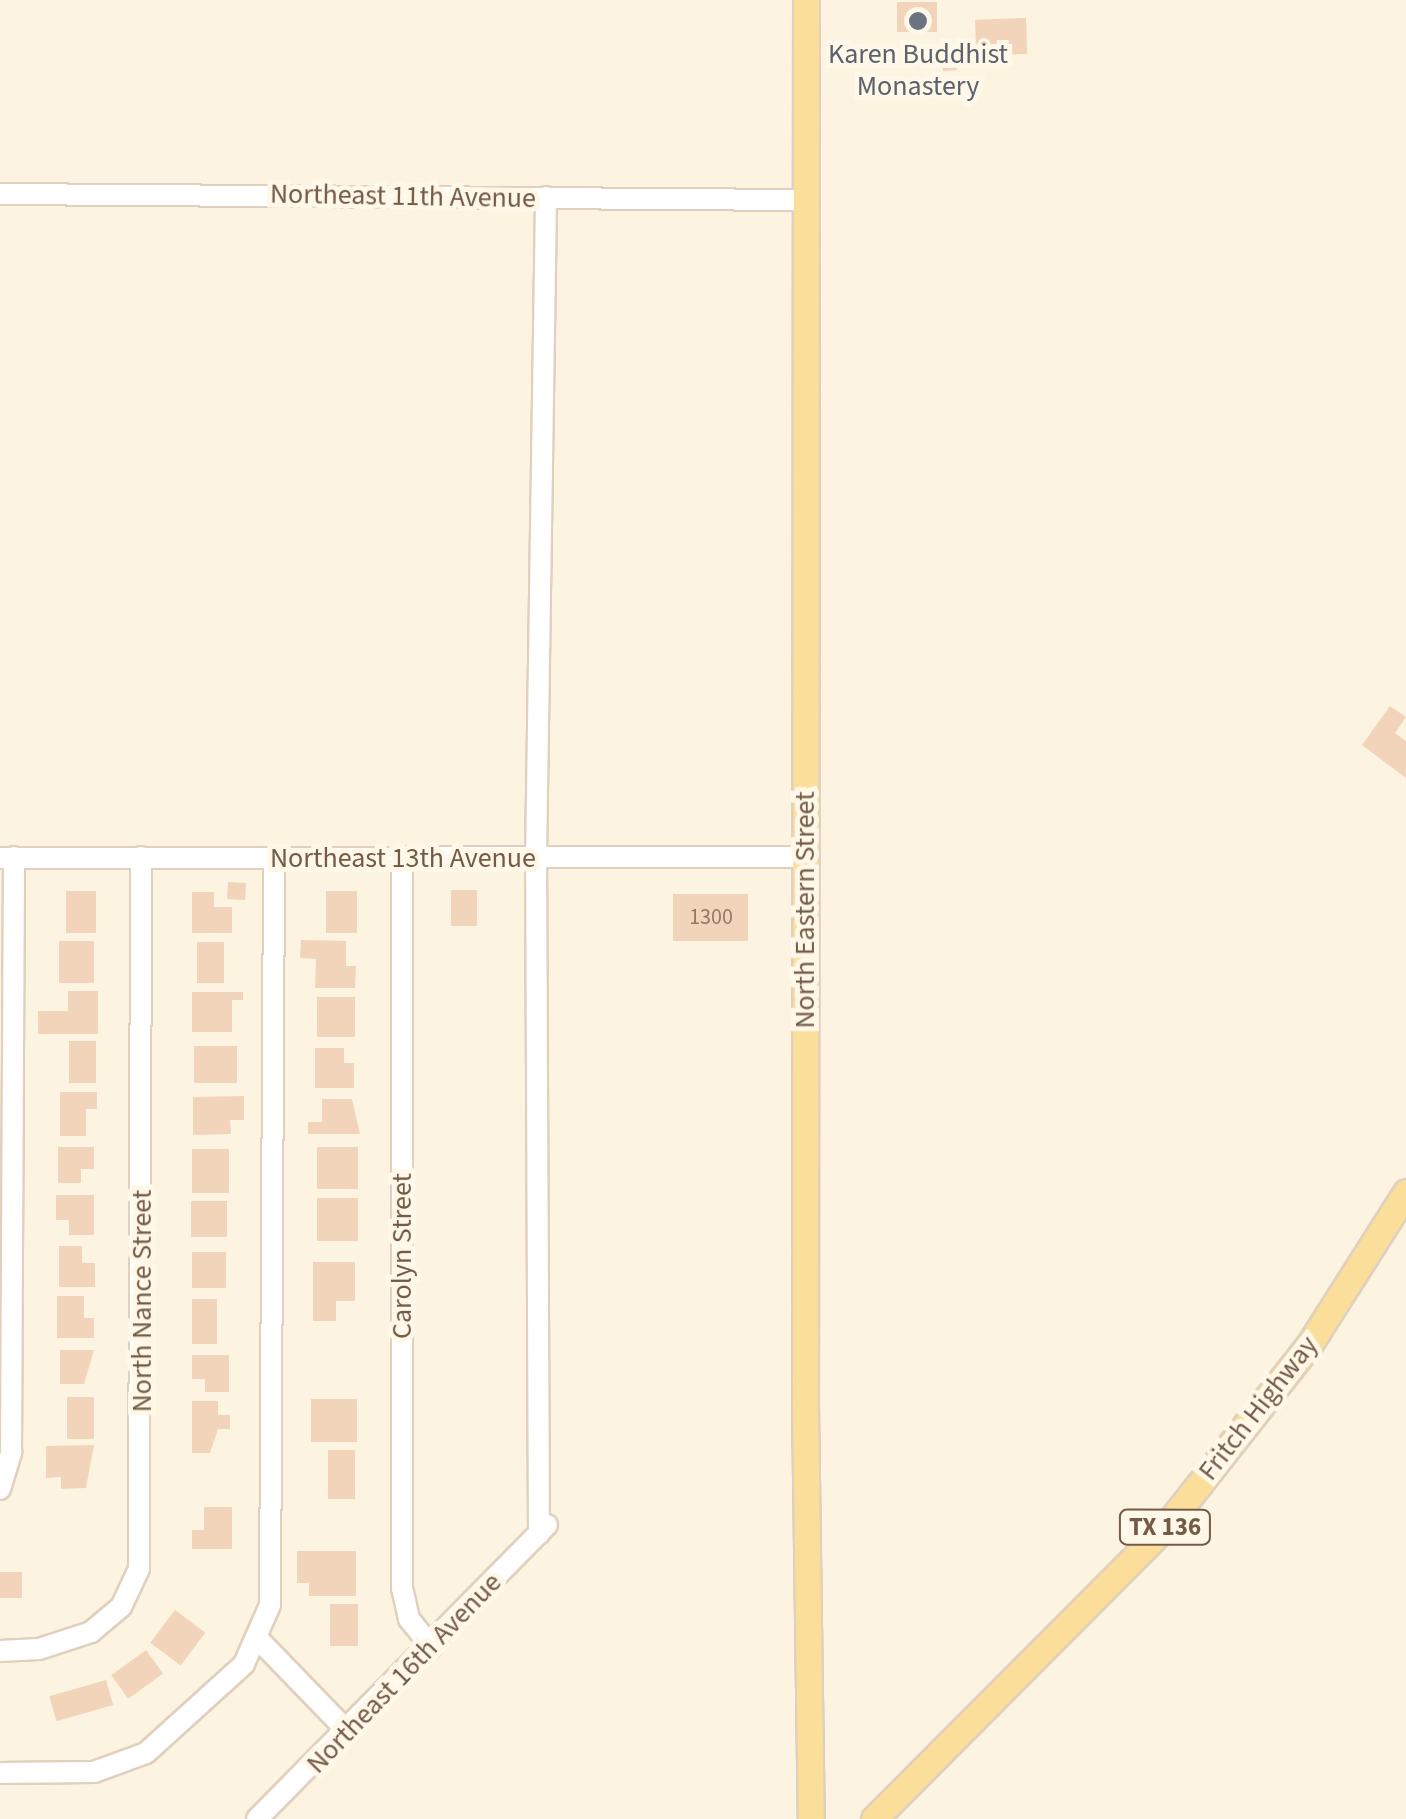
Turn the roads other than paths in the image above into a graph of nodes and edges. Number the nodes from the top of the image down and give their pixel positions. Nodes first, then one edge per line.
1 (806, 0) edge
2 (0, 194) edge
3 (546, 198) junction
4 (805, 200) junction
5 (141, 857) junction
6 (274, 857) junction
7 (402, 857) junction
8 (805, 857) junction
9 (7, 858) edge
10 (536, 858) junction
11 (1406, 1192) edge
12 (0, 1489) edge
13 (258, 1640) junction
14 (432, 1646) junction
15 (0, 1650) edge
16 (348, 1732) junction
17 (0, 1773) edge
18 (257, 1819) edge
19 (812, 1819) edge
20 (874, 1819) edge

1 - 4 main road, North Eastern Street
2 - 3 street, Northeast 11th Avenue
3 - 4 street, Northeast 11th Avenue
3 - 10 street
4 - 8 main road, North Eastern Street
5 - 6 street, Northeast 13th Avenue
5 - 9 street, Northeast 13th Avenue
5 - 15 street, North Nance Street
6 - 7 street, Northeast 13th Avenue
6 - 13 street
7 - 10 street, Northeast 13th Avenue
7 - 14 street, Carolyn Street
8 - 10 street, Northeast 13th Avenue
8 - 19 main road, North Eastern Street
9 - 12 street
10 - 14 street, Northeast 16th Avenue
11 - 20 main road, Fritch Highway / TX 136
13 - 16 street
13 - 17 street
14 - 16 street, Northeast 16th Avenue
16 - 18 street, Northeast 16th Avenue

